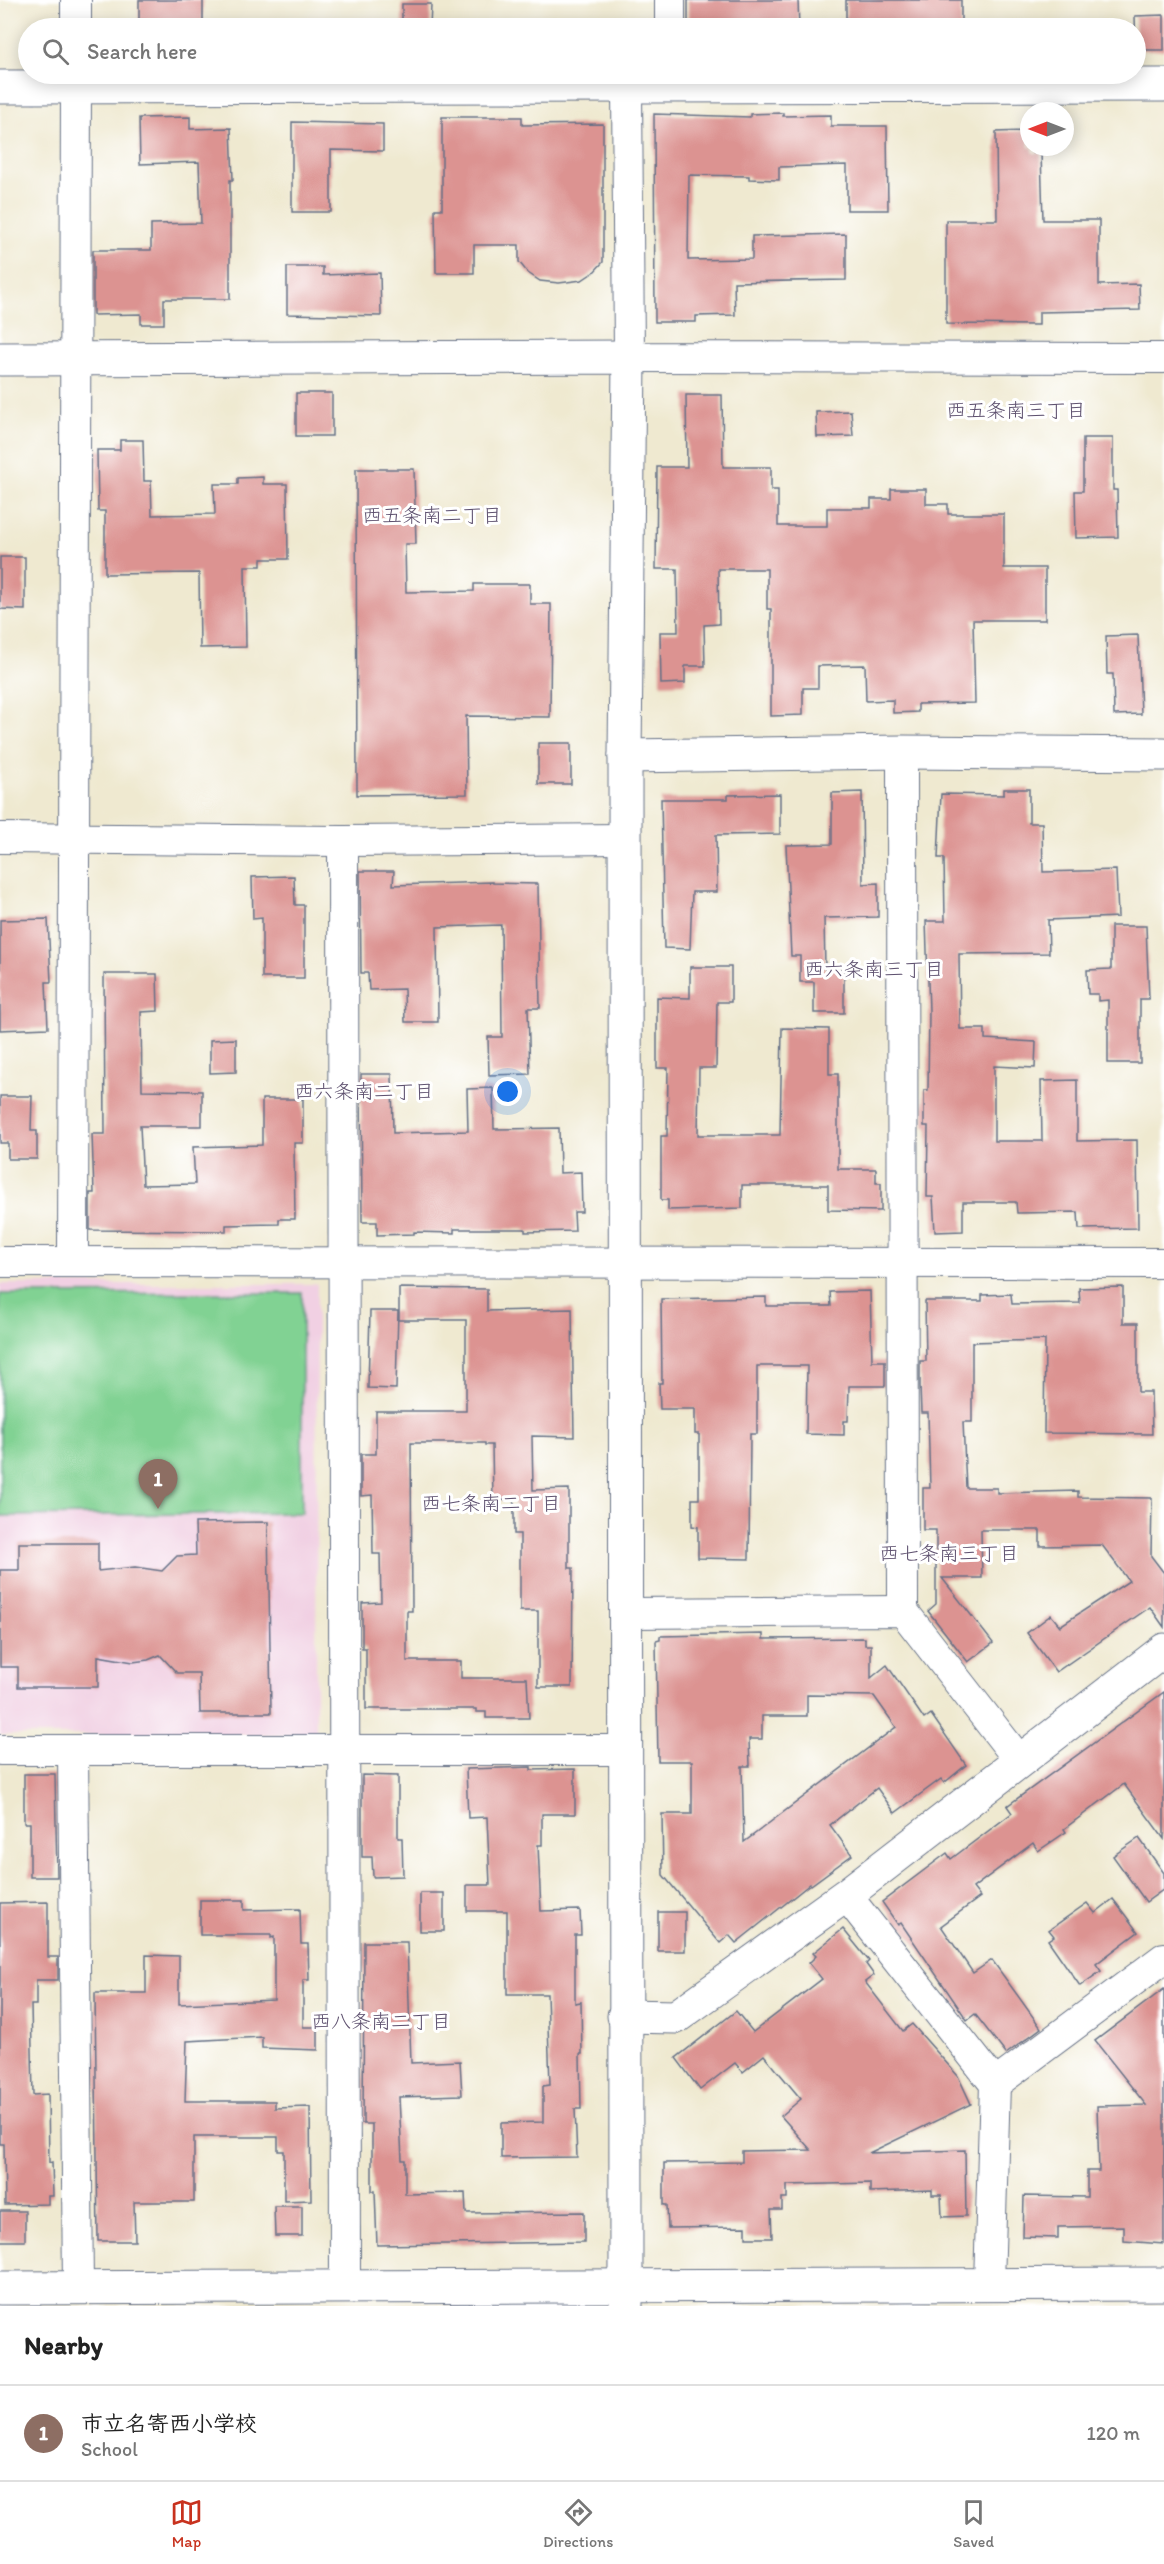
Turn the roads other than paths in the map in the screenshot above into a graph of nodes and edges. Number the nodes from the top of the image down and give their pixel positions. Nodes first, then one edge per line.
1 (76, 0) edge
2 (670, 0) edge
3 (76, 18) edge
4 (670, 18) edge
5 (33, 84) edge
6 (76, 84) edge
7 (443, 84) edge
8 (641, 84) edge
9 (1065, 84) edge
10 (1164, 85) edge
11 (627, 86) junction
12 (0, 87) edge
13 (629, 357) junction
14 (0, 358) edge
15 (1164, 358) edge
16 (74, 359) junction
17 (902, 753) junction
18 (1164, 754) edge
19 (625, 756) junction
20 (74, 837) junction
21 (0, 838) edge
22 (625, 839) junction
23 (343, 841) junction
24 (73, 1261) junction
25 (0, 1262) edge
26 (343, 1262) junction
27 (626, 1262) junction
28 (903, 1262) junction
29 (1164, 1263) edge
30 (903, 1611) junction
31 (626, 1613) junction
32 (1164, 1650) edge
33 (0, 1750) edge
34 (73, 1750) junction
35 (627, 1750) junction
36 (343, 1751) junction
37 (1019, 1760) junction
38 (846, 1895) junction
39 (1164, 1958) edge
40 (624, 2016) junction
41 (994, 2084) junction
42 (989, 2283) junction
43 (1164, 2284) edge
44 (0, 2288) edge
45 (345, 2288) junction
46 (78, 2289) junction
47 (861, 2295) edge
48 (1103, 2295) edge
49 (626, 2297) edge

1 - 3 street
2 - 4 street
5 - 12 street
6 - 16 street
7 - 11 street
8 - 11 street
9 - 10 street
11 - 13 street
13 - 15 street
13 - 16 street
13 - 19 street
14 - 16 street
16 - 20 street
17 - 18 street
17 - 19 street
17 - 28 street
19 - 22 street
20 - 21 street
20 - 23 street
20 - 24 street
22 - 23 street
22 - 27 street
23 - 26 street
24 - 25 street
24 - 26 street
26 - 27 street
26 - 36 street
27 - 28 street
27 - 31 street
28 - 29 street
28 - 30 street
30 - 31 street
30 - 37 street
31 - 35 street
32 - 37 street
33 - 34 street
34 - 36 street
34 - 46 street
35 - 36 street
35 - 40 street
36 - 45 street
37 - 38 street
38 - 40 street
38 - 41 street
39 - 41 street
40 - 49 street
41 - 42 street
42 - 47 street
42 - 48 street
43 - 48 street
44 - 46 street
45 - 46 street
45 - 49 street
47 - 49 street

